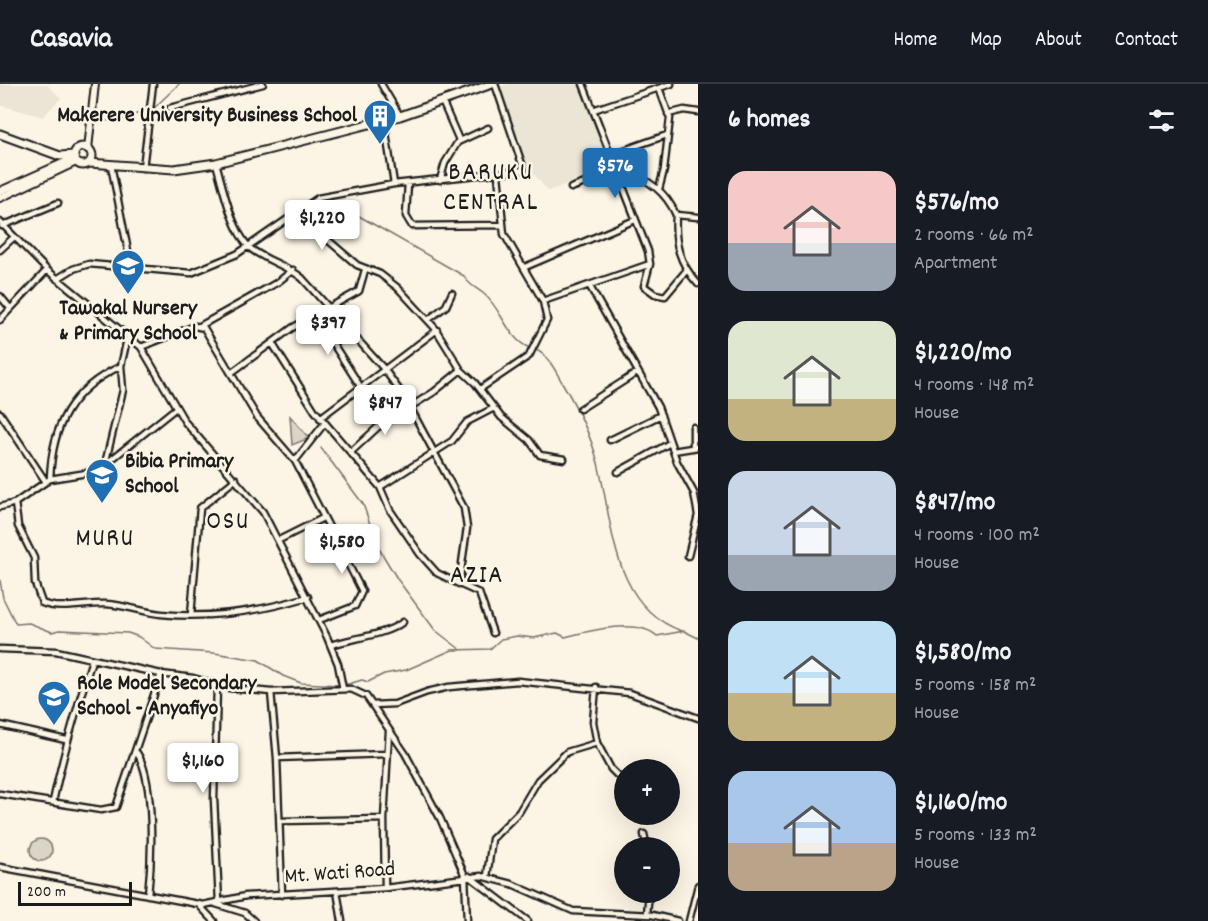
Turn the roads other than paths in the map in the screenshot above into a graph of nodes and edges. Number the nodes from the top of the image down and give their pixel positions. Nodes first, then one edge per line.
1 (95, 84) edge
2 (153, 84) edge
3 (263, 84) edge
4 (381, 84) edge
5 (494, 84) edge
6 (583, 84) edge
7 (671, 84) edge
8 (659, 88) junction
9 (442, 101) junction
10 (170, 108) dead end
11 (593, 110) junction
12 (698, 112) edge
13 (668, 114) junction
14 (400, 116) junction
15 (384, 120) junction
16 (488, 128) dead end
17 (0, 134) edge
18 (667, 135) junction
19 (458, 142) junction
20 (610, 155) junction
21 (90, 156) junction
22 (75, 158) junction
23 (216, 163) junction
24 (107, 164) junction
25 (143, 168) junction
26 (615, 170) junction
27 (498, 175) junction
28 (440, 180) junction
29 (408, 183) junction
30 (394, 184) junction
31 (571, 188) dead end
32 (658, 189) junction
33 (0, 191) edge
34 (0, 198) edge
35 (58, 204) dead end
36 (301, 208) junction
37 (676, 215) junction
38 (698, 217) edge
39 (635, 220) junction
40 (1, 224) edge
41 (503, 225) junction
42 (13, 238) junction
43 (249, 247) junction
44 (0, 250) edge
45 (650, 264) junction
46 (131, 266) junction
47 (525, 267) junction
48 (47, 270) junction
49 (293, 270) junction
50 (365, 270) junction
51 (686, 271) junction
52 (57, 279) junction
53 (698, 284) edge
54 (589, 285) junction
55 (452, 293) dead end
56 (0, 296) edge
57 (543, 301) junction
58 (329, 306) junction
59 (10, 308) junction
60 (314, 314) junction
61 (0, 320) edge
62 (428, 320) junction
63 (200, 326) junction
64 (437, 330) junction
65 (128, 335) junction
66 (272, 343) junction
67 (141, 346) junction
68 (121, 366) junction
69 (384, 369) junction
70 (461, 370) junction
71 (638, 372) junction
72 (231, 373) junction
73 (360, 386) junction
74 (480, 389) junction
75 (411, 407) junction
76 (176, 408) junction
77 (494, 408) junction
78 (580, 409) dead end
79 (0, 413) edge
80 (661, 414) junction
81 (320, 418) junction
82 (324, 424) junction
83 (693, 427) dead end
84 (610, 440) dead end
85 (670, 443) junction
86 (696, 448) edge
87 (434, 451) junction
88 (674, 451) junction
89 (351, 452) junction
90 (564, 459) dead end
91 (295, 461) junction
92 (104, 465) junction
93 (618, 472) dead end
94 (236, 479) junction
95 (48, 481) junction
96 (380, 487) junction
97 (696, 494) edge
98 (15, 503) junction
99 (0, 507) edge
100 (698, 516) edge
101 (323, 518) junction
102 (279, 540) junction
103 (688, 556) dead end
104 (459, 584) junction
105 (308, 597) junction
106 (191, 615) junction
107 (320, 620) junction
108 (403, 622) dead end
109 (493, 633) dead end
110 (331, 645) junction
111 (0, 649) edge
112 (92, 660) junction
113 (161, 674) junction
114 (217, 686) junction
115 (596, 687) junction
116 (343, 689) junction
117 (271, 692) junction
118 (372, 705) junction
119 (698, 718) edge
120 (0, 725) edge
121 (389, 731) junction
122 (66, 740) junction
123 (597, 743) junction
124 (137, 753) junction
125 (386, 754) junction
126 (277, 758) junction
127 (614, 772) edge
128 (0, 794) edge
129 (53, 802) junction
130 (384, 819) junction
131 (280, 821) junction
132 (644, 834) dead end
133 (645, 837) edge
134 (0, 867) edge
135 (467, 876) junction
136 (488, 877) junction
137 (698, 885) edge
138 (385, 888) junction
139 (337, 891) junction
140 (148, 895) junction
141 (282, 895) junction
142 (216, 903) junction
143 (648, 903) edge
144 (198, 904) junction
145 (647, 914) junction
146 (214, 921) edge
147 (254, 921) edge
148 (342, 921) edge
149 (467, 921) edge
150 (528, 921) edge
151 (678, 921) edge
152 (689, 921) edge

1 - 21 main road
2 - 25 street
3 - 10 street
4 - 14 street
5 - 9 main road
5 - 27 street
6 - 11 street
7 - 8 street
8 - 11 street
8 - 13 street
9 - 14 main road
9 - 19 street
11 - 20 street
12 - 13 street
13 - 18 street
14 - 15 main road
15 - 23 main road
15 - 30 street
16 - 19 street
17 - 22 main road
18 - 20 street
18 - 32 street
19 - 28 street
20 - 26 street
21 - 22 main road
21 - 22 main road
21 - 24 main road
22 - 33 main road
22 - 34 main road
23 - 25 main road
23 - 43 street
24 - 25 main road
24 - 46 street
26 - 31 street
26 - 32 street
26 - 39 street
27 - 28 street
27 - 41 street
28 - 29 street
29 - 30 street
29 - 41 street
30 - 36 street
32 - 37 street
35 - 40 street
36 - 43 street
36 - 50 street
37 - 38 street
37 - 51 street
39 - 45 street
39 - 47 street
40 - 42 street
41 - 47 street
42 - 44 street
42 - 48 street
43 - 46 street
43 - 49 street
45 - 51 street
45 - 54 street
46 - 52 street
47 - 57 street
48 - 52 street
48 - 59 street
49 - 58 street
49 - 63 street
50 - 58 street
50 - 62 street
51 - 53 street
52 - 65 street
54 - 57 street
54 - 71 street
55 - 62 street
56 - 59 street
57 - 74 street
58 - 60 street
58 - 69 street
59 - 61 street
60 - 66 street
60 - 73 street
62 - 64 street
63 - 67 street
63 - 72 street
64 - 69 street
64 - 70 street
65 - 67 street
65 - 68 street
66 - 72 street
66 - 81 street
67 - 76 street
68 - 92 street
68 - 95 street
69 - 73 street
69 - 75 street
70 - 74 street
70 - 75 street
71 - 78 street
71 - 80 street
72 - 91 street
73 - 81 street
74 - 77 street
75 - 87 street
75 - 89 street
76 - 92 street
76 - 94 street
77 - 87 street
77 - 90 street
79 - 95 street
80 - 84 street
80 - 85 street
81 - 82 street
82 - 89 street
82 - 91 street
83 - 86 street
85 - 88 street
85 - 93 street
86 - 88 street
87 - 96 street
87 - 104 street
88 - 97 street
89 - 96 street
91 - 101 street
92 - 95 street
94 - 102 street
94 - 106 street
95 - 98 street
96 - 104 street
97 - 100 street
98 - 99 street
98 - 106 street
100 - 103 street
101 - 102 street
101 - 107 street
102 - 105 street
104 - 109 street
105 - 106 street
105 - 107 street
107 - 110 street
108 - 110 street
110 - 116 street
111 - 112 street
112 - 113 street
112 - 122 street
113 - 114 street
113 - 124 street
114 - 117 street
114 - 142 street
115 - 118 street
115 - 119 street
115 - 123 street
116 - 117 street
116 - 118 street
117 - 126 street
118 - 121 street
120 - 122 street
121 - 125 street
121 - 135 street
122 - 129 street
123 - 127 street
123 - 136 street
124 - 129 street
124 - 140 street
125 - 126 street
125 - 130 street
126 - 131 street
128 - 129 street
130 - 131 street
130 - 138 street
131 - 141 street
132 - 133 street
134 - 140 street, Mt. Wati Road
135 - 136 street, Mt. Wati Road
135 - 138 street, Mt. Wati Road
135 - 149 street
135 - 150 street
136 - 145 street, Mt. Wati Road
137 - 152 street
138 - 139 street, Mt. Wati Road
139 - 141 street, Mt. Wati Road
139 - 148 street
140 - 144 street, Mt. Wati Road
141 - 142 street, Mt. Wati Road
142 - 144 street, Mt. Wati Road
142 - 147 street
143 - 145 street
144 - 146 street
145 - 151 street, Mt. Wati Road

